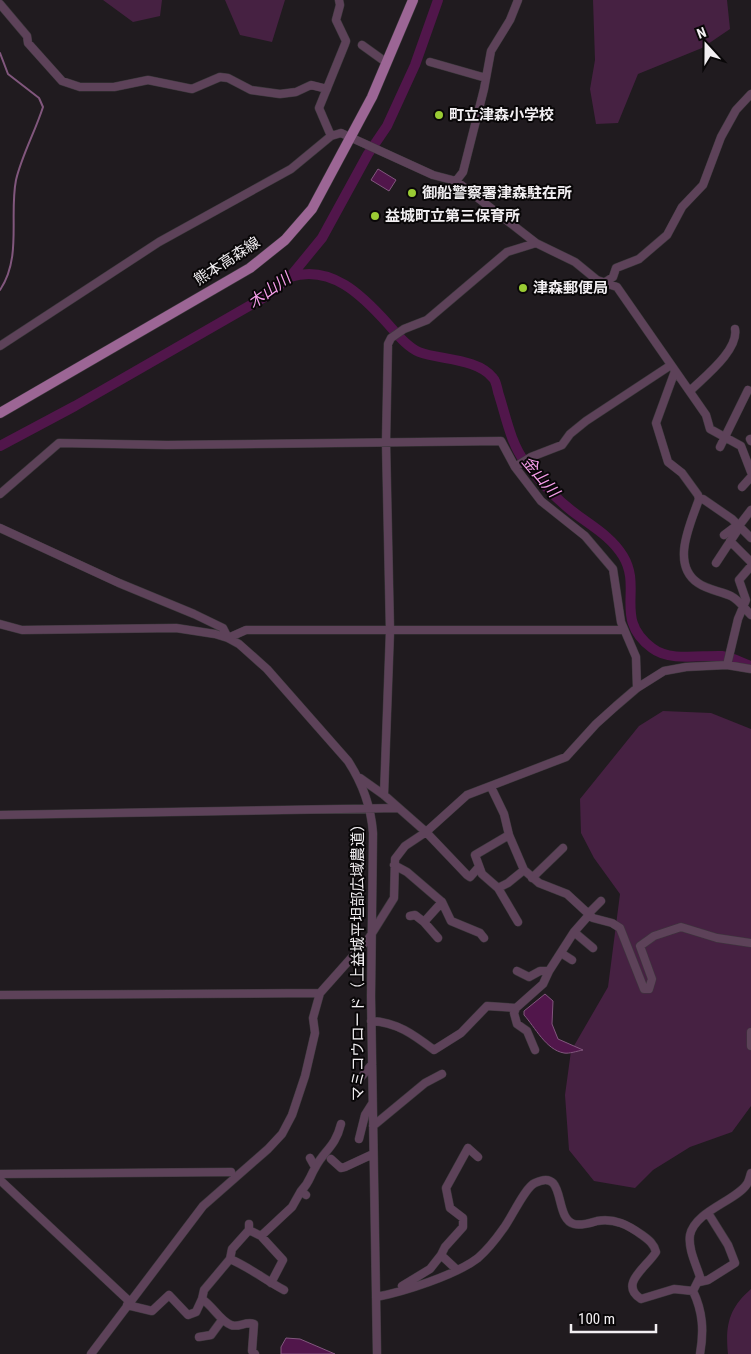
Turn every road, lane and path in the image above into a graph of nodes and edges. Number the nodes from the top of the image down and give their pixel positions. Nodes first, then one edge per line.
1 (339, 0) edge
2 (413, 0) edge
3 (518, 0) edge
4 (0, 4) edge
5 (362, 45) dead end
6 (430, 62) dead end
7 (387, 63) junction
8 (486, 78) junction
9 (327, 88) junction
10 (751, 94) edge
11 (331, 136) junction
12 (353, 140) junction
13 (456, 181) junction
14 (536, 243) junction
15 (604, 283) junction
16 (735, 329) dead end
17 (0, 346) edge
18 (673, 368) junction
19 (748, 390) dead end
20 (690, 391) junction
21 (0, 413) edge
22 (724, 437) junction
23 (386, 442) junction
24 (720, 447) dead end
25 (517, 466) junction
26 (751, 472) edge
27 (751, 477) edge
28 (742, 487) dead end
29 (0, 494) edge
30 (699, 499) junction
31 (751, 510) edge
32 (738, 527) junction
33 (0, 528) edge
34 (724, 535) dead end
35 (751, 538) edge
36 (730, 541) junction
37 (751, 562) edge
38 (716, 563) dead end
39 (751, 566) edge
40 (743, 607) junction
41 (751, 615) edge
42 (0, 624) edge
43 (390, 630) junction
44 (624, 630) junction
45 (228, 638) junction
46 (727, 665) junction
47 (751, 669) edge
48 (637, 688) junction
49 (359, 777) junction
50 (491, 787) junction
51 (384, 795) junction
52 (398, 808) junction
53 (371, 810) junction
54 (0, 815) edge
55 (426, 832) junction
56 (509, 835) junction
57 (563, 848) dead end
58 (394, 865) junction
59 (478, 868) junction
60 (524, 870) junction
61 (532, 878) junction
62 (498, 888) junction
63 (602, 901) dead end
64 (442, 902) junction
65 (588, 914) junction
66 (410, 916) dead end
67 (424, 922) junction
68 (518, 922) dead end
69 (373, 928) junction
70 (574, 932) junction
71 (438, 938) dead end
72 (484, 938) dead end
73 (751, 943) edge
74 (593, 948) dead end
75 (560, 953) junction
76 (572, 960) dead end
77 (517, 971) dead end
78 (549, 971) junction
79 (320, 992) junction
80 (0, 995) edge
81 (516, 1008) junction
82 (371, 1021) junction
83 (751, 1032) edge
84 (751, 1046) edge
85 (535, 1050) dead end
86 (372, 1064) junction
87 (442, 1074) dead end
88 (358, 1082) dead end
89 (372, 1104) junction
90 (341, 1124) dead end
91 (373, 1126) junction
92 (359, 1139) dead end
93 (373, 1154) junction
94 (478, 1157) dead end
95 (310, 1158) dead end
96 (331, 1159) dead end
97 (315, 1167) junction
98 (231, 1172) dead end
99 (751, 1172) edge
100 (0, 1174) edge
101 (0, 1180) edge
102 (749, 1185) edge
103 (708, 1213) junction
104 (261, 1236) junction
105 (441, 1255) junction
106 (230, 1259) junction
107 (456, 1269) junction
108 (699, 1282) junction
109 (271, 1283) junction
110 (402, 1286) dead end
111 (284, 1290) dead end
112 (693, 1291) junction
113 (376, 1297) junction
114 (202, 1298) junction
115 (129, 1303) junction
116 (222, 1320) junction
117 (198, 1338) dead end
118 (91, 1354) edge
119 (255, 1354) edge
120 (376, 1354) edge
121 (700, 1354) edge

1 - 9 street
2 - 7 main road, 熊本高森線
3 - 8 street
4 - 9 street
5 - 7 street
6 - 8 street
7 - 12 main road, 熊本高森線
8 - 13 street
9 - 11 street
10 - 15 street
11 - 12 street
11 - 17 street
12 - 13 street
12 - 21 main road, 熊本高森線
13 - 14 street
14 - 15 street
14 - 23 street
15 - 18 street
16 - 20 street
18 - 20 street
18 - 25 street
18 - 30 street
19 - 22 street
20 - 22 street
22 - 24 street
22 - 26 street
23 - 25 street
23 - 29 street
23 - 43 street
25 - 44 street
27 - 28 street
30 - 32 street
30 - 40 street
31 - 32 street
32 - 34 street
32 - 35 street
32 - 36 street
33 - 45 street
36 - 37 street
36 - 38 street
39 - 40 street
40 - 41 street
40 - 46 street
42 - 45 street, マミコウロード（上益城平坦部広域農道）
43 - 44 street
43 - 45 street
43 - 51 street
44 - 48 street
45 - 49 street, マミコウロード（上益城平坦部広域農道）
46 - 47 street
46 - 48 street
48 - 50 street
49 - 51 street
49 - 53 street, マミコウロード（上益城平坦部広域農道）
50 - 55 street
50 - 56 street
51 - 52 street
52 - 53 street
52 - 55 street
53 - 54 street
53 - 69 street, マミコウロード（上益城平坦部広域農道）
55 - 58 street
55 - 59 street
56 - 59 street
56 - 60 street
57 - 61 street
58 - 64 street
58 - 69 street
59 - 62 street
60 - 61 street
60 - 62 street
61 - 65 street
62 - 68 street
63 - 65 street
64 - 67 street
64 - 72 street
65 - 70 street
65 - 73 street
66 - 67 street
67 - 71 street
69 - 79 street
69 - 82 street, マミコウロード（上益城平坦部広域農道）
70 - 74 street
70 - 75 street
75 - 76 street
75 - 78 street
77 - 78 street
78 - 81 street
79 - 80 street
79 - 115 street
81 - 82 street
81 - 85 street
82 - 86 street, マミコウロード（上益城平坦部広域農道）
83 - 84 street
86 - 88 street
86 - 89 street, マミコウロード（上益城平坦部広域農道）
87 - 91 street
89 - 91 street, マミコウロード（上益城平坦部広域農道）
89 - 92 street
90 - 97 street
91 - 93 street, マミコウロード（上益城平坦部広域農道）
93 - 96 street
93 - 113 street, マミコウロード（上益城平坦部広域農道）
94 - 105 street
95 - 97 street
97 - 104 street
98 - 100 street
99 - 102 street
101 - 115 street
102 - 103 street
103 - 108 street
103 - 108 street
104 - 106 street
104 - 109 street
105 - 107 street
105 - 110 street
106 - 109 street
106 - 114 street
107 - 112 street
107 - 113 street
108 - 112 street
109 - 111 street
112 - 121 street
113 - 120 street, マミコウロード（上益城平坦部広域農道）
114 - 115 street
114 - 116 street
115 - 118 street
116 - 117 street
116 - 119 street

